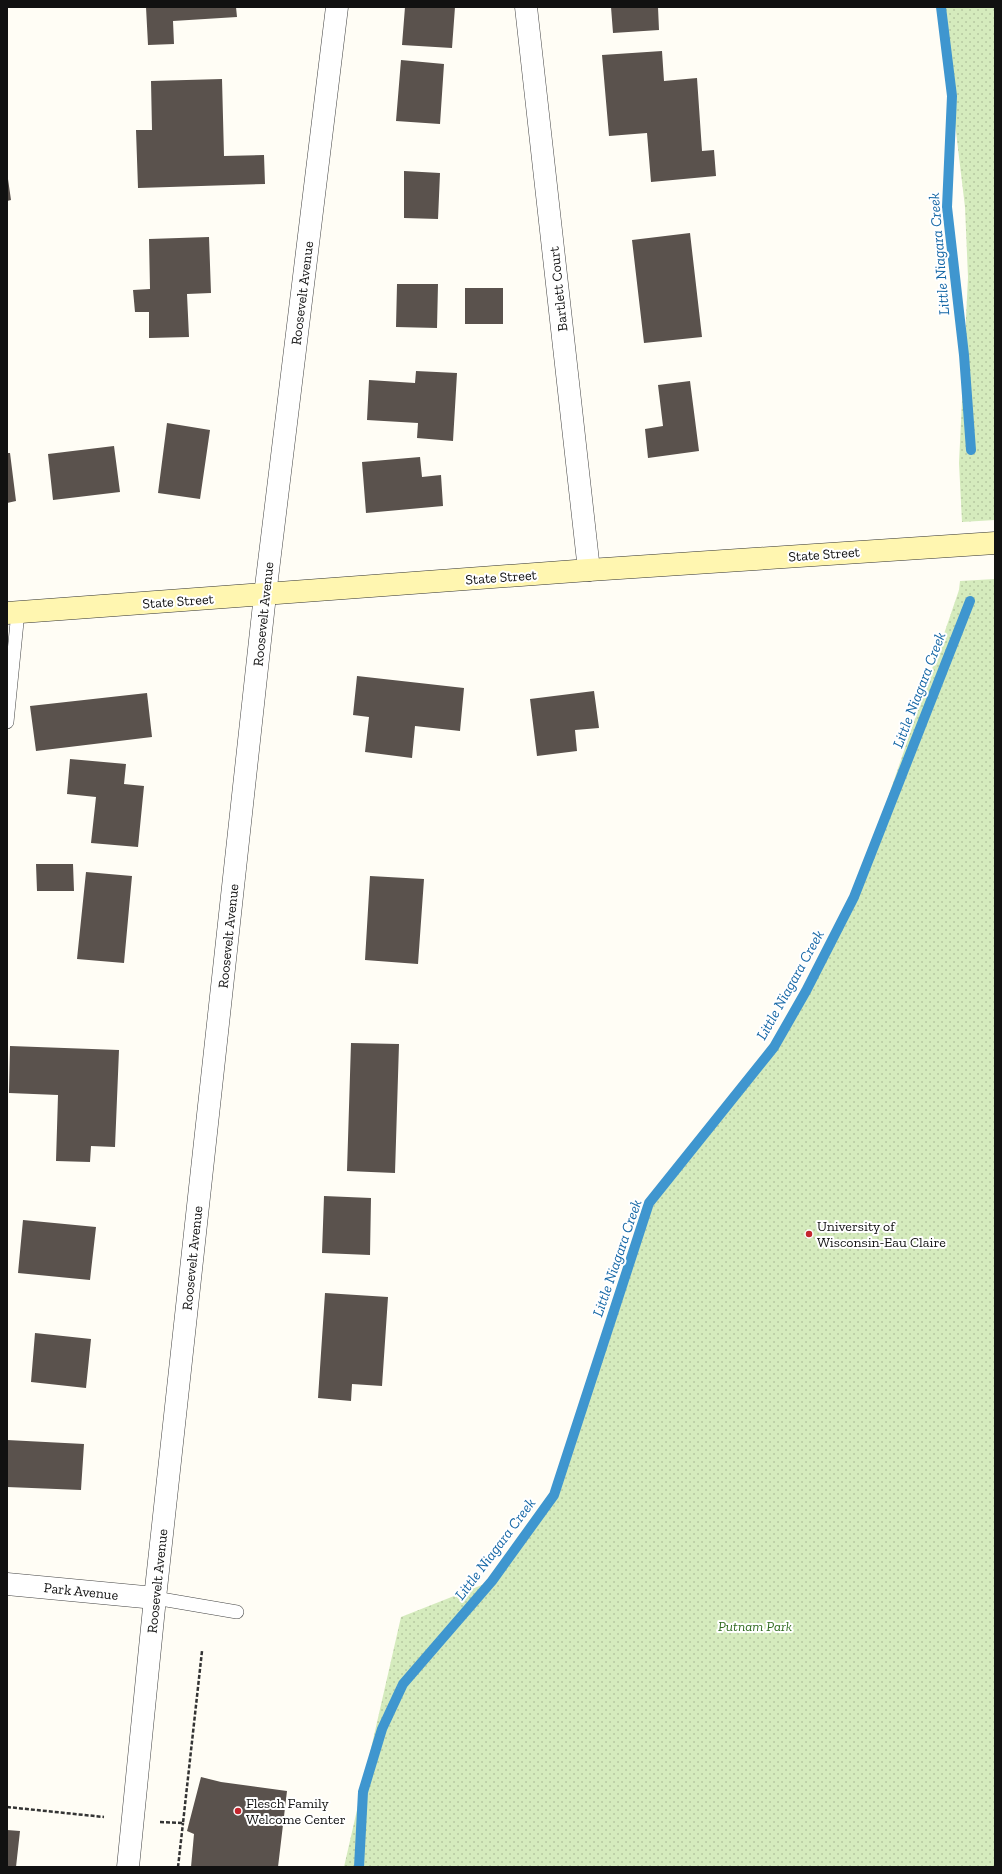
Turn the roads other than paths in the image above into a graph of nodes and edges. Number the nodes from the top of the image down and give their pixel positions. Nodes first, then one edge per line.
1 (337, 7) edge
2 (526, 7) edge
3 (995, 543) edge
4 (589, 570) junction
5 (265, 595) junction
6 (12, 613) edge
7 (7, 722) edge
8 (7, 1584) edge
9 (155, 1598) junction
10 (237, 1612) dead end
11 (128, 1867) edge

1 - 5 street, Roosevelt Avenue
2 - 4 street, Bartlett Court
3 - 4 main road, State Street
4 - 5 main road, State Street
5 - 6 main road, State Street
5 - 9 street, Roosevelt Avenue
6 - 7 lane
8 - 9 street, Park Avenue
9 - 10 lane
9 - 11 street, Roosevelt Avenue

